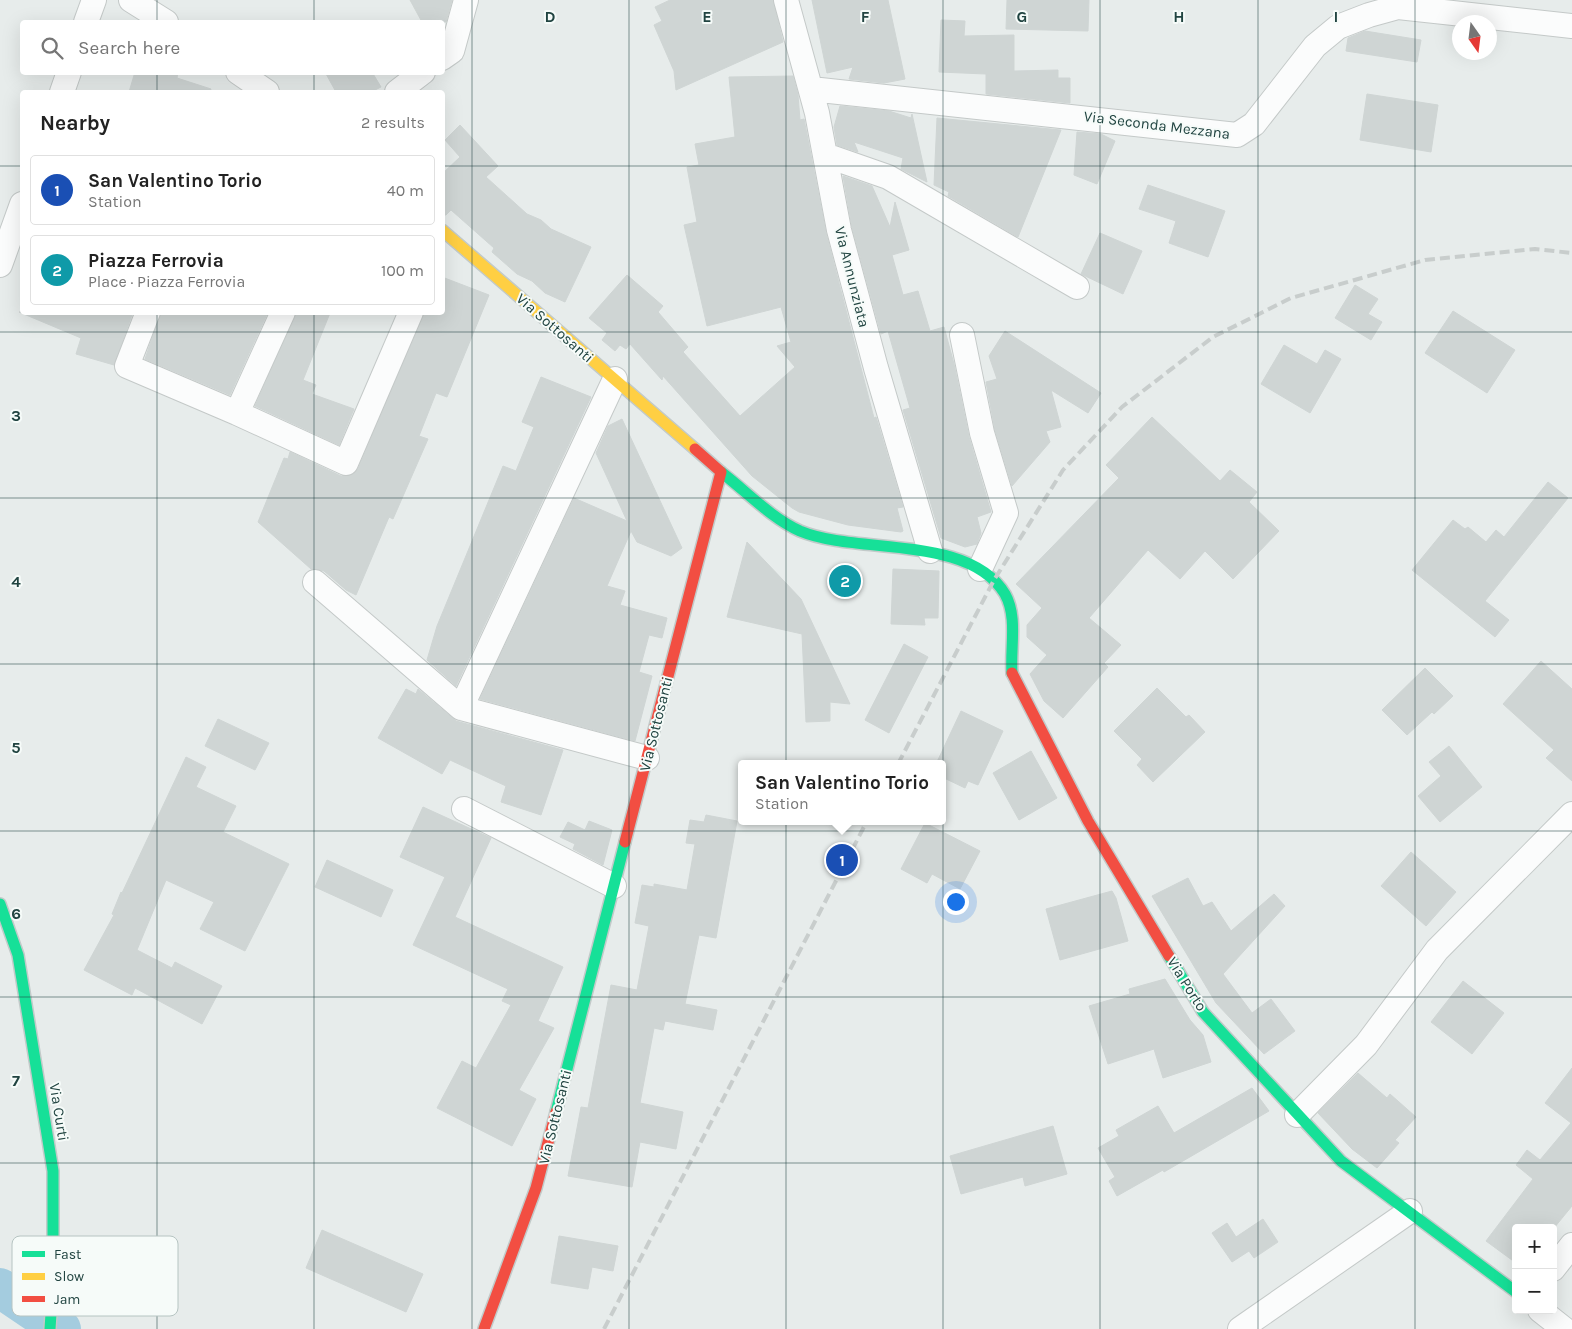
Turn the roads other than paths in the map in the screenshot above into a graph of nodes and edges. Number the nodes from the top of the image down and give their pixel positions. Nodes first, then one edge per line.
1 (94, 0) edge
2 (130, 0) edge
3 (466, 0) edge
4 (786, 0) edge
5 (87, 20) edge
6 (163, 20) edge
7 (1572, 26) edge
8 (445, 56) edge
9 (68, 75) edge
10 (419, 75) edge
11 (241, 81) edge
12 (811, 89) junction
13 (63, 90) edge
14 (262, 90) edge
15 (400, 90) edge
16 (825, 155) junction
17 (20, 210) edge
18 (445, 236) edge
19 (0, 265) edge
20 (1077, 286) dead end
21 (147, 315) edge
22 (282, 315) edge
23 (410, 315) edge
24 (962, 335) dead end
25 (616, 379) junction
26 (237, 413) junction
27 (721, 472) junction
28 (930, 551) junction
29 (987, 574) junction
30 (315, 582) dead end
31 (461, 708) junction
32 (647, 758) junction
33 (464, 809) dead end
34 (1572, 814) edge
35 (614, 886) junction
36 (0, 904) edge
37 (1297, 1115) junction
38 (1410, 1211) junction
39 (53, 1236) edge
40 (1572, 1245) edge
41 (1557, 1264) edge
42 (1512, 1289) edge
43 (1545, 1314) edge
44 (50, 1316) edge
45 (50, 1329) edge
46 (484, 1329) edge
47 (1240, 1329) edge
48 (1564, 1329) edge

1 - 5 street
2 - 6 street
3 - 8 street
4 - 12 street, Via Annunziata
7 - 12 street, Via Seconda Mezzana
9 - 13 street
10 - 15 street
11 - 14 street
12 - 16 street, Via Annunziata
16 - 20 street
16 - 28 street, Via Annunziata
17 - 19 street
18 - 25 street, Via Sottosanti
21 - 26 street
22 - 26 street
23 - 26 street
24 - 29 street
25 - 27 street, Via Sottosanti
25 - 31 street
27 - 28 street
27 - 32 street, Via Sottosanti
28 - 29 street
29 - 37 street, Via Porto
30 - 31 street
31 - 32 street
32 - 35 street, Via Sottosanti
33 - 35 street
34 - 37 street
35 - 46 street, Via Sottosanti
36 - 39 street, Via Curti
37 - 38 street, Via Porto
38 - 42 street, Via Porto
38 - 47 street
40 - 41 street
43 - 48 street
44 - 45 street, Via Curti

